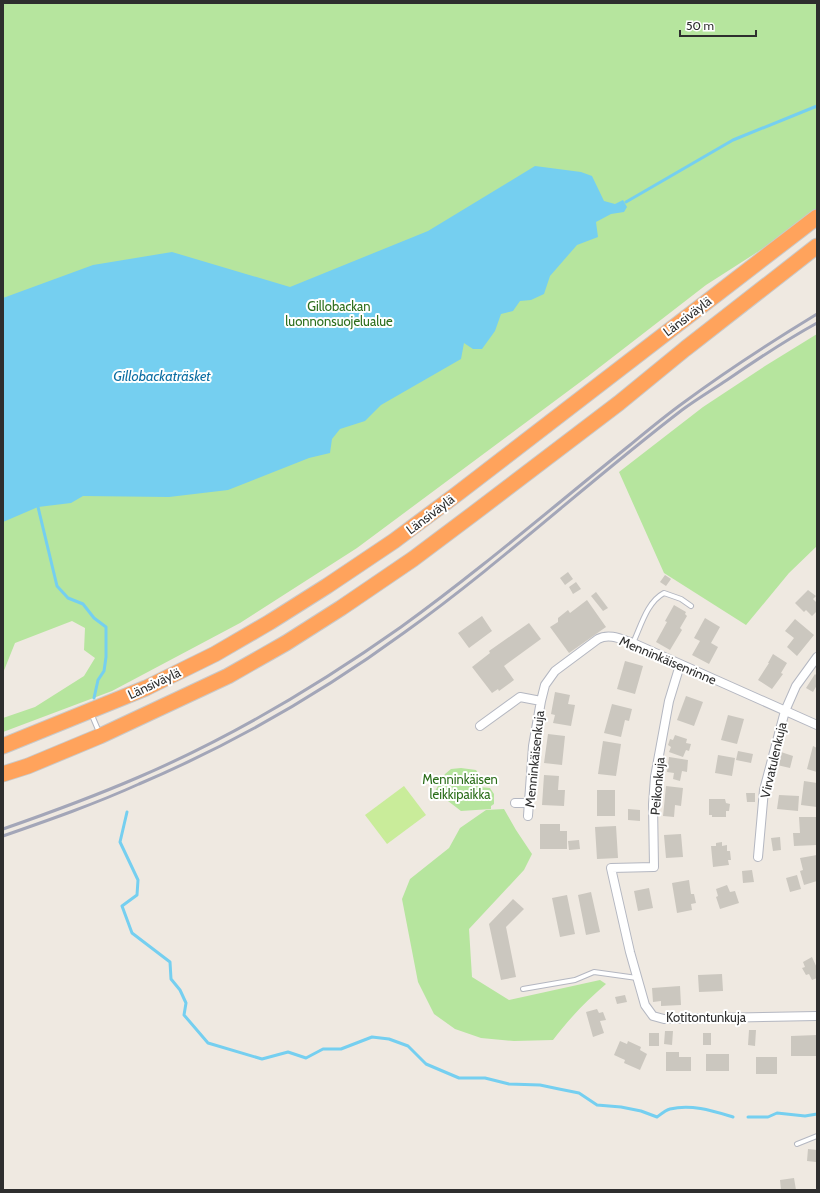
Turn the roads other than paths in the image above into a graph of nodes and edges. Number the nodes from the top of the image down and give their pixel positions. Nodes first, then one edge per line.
1 (817, 217) edge
2 (817, 246) edge
3 (691, 606) dead end
4 (632, 643) junction
5 (817, 657) edge
6 (680, 665) junction
7 (541, 701) junction
8 (90, 711) junction
9 (785, 711) junction
10 (817, 725) edge
11 (480, 726) dead end
12 (100, 736) junction
13 (3, 746) edge
14 (3, 774) edge
15 (515, 803) dead end
16 (529, 803) junction
17 (528, 816) dead end
18 (758, 858) dead end
19 (611, 868) joint
20 (637, 978) junction
21 (523, 989) dead end
22 (817, 1016) edge
23 (817, 1136) edge
24 (797, 1144) dead end

1 - 8 highway, Länsiväylä
2 - 12 highway, Länsiväylä
3 - 4 lane
4 - 6 street, Menninkäisenrinne
4 - 7 street, Menninkäisenrinne
5 - 9 street, Virvatulenkuja
6 - 9 street, Menninkäisenrinne
6 - 19 street, Peikonkuja
7 - 11 street
7 - 16 street, Menninkäisenkuja
8 - 12 lane
8 - 13 highway, Länsiväylä
9 - 10 street, Menninkäisenrinne
9 - 18 street, Virvatulenkuja
12 - 14 highway, Länsiväylä
15 - 16 street
16 - 17 street, Menninkäisenkuja
19 - 20 street, Kotitontunkuja
20 - 21 lane
20 - 22 street, Kotitontunkuja
23 - 24 lane

